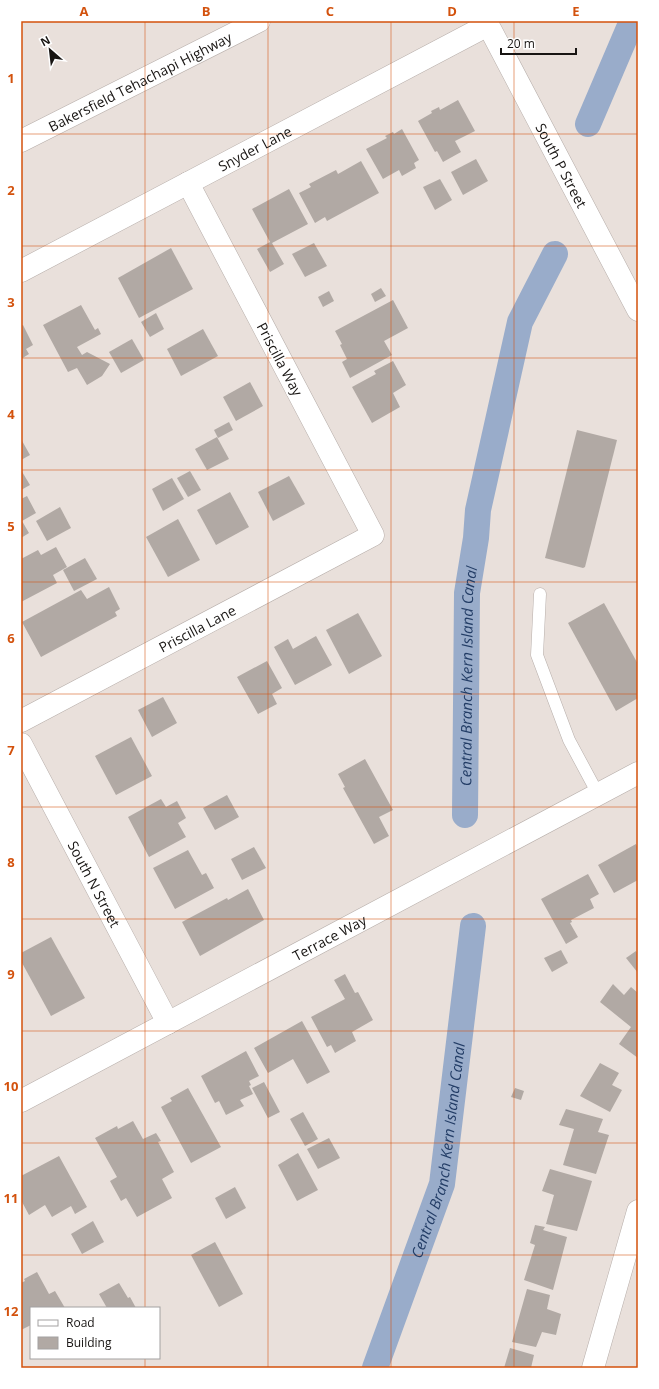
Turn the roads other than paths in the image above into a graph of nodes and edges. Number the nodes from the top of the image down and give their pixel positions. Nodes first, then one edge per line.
1 (259, 21) edge
2 (487, 23) edge
3 (21, 141) edge
4 (188, 183) junction
5 (21, 271) edge
6 (638, 310) edge
7 (373, 535) joint
8 (540, 594) dead end
9 (21, 721) edge
10 (21, 744) edge
11 (638, 773) edge
12 (598, 794) junction
13 (168, 1023) junction
14 (21, 1101) edge
15 (638, 1211) edge
16 (593, 1368) edge

1 - 3 main road, Bakersfield Tehachapi Highway
2 - 4 main road, Snyder Lane
2 - 6 main road, South P Street
4 - 5 main road, Snyder Lane
4 - 7 main road, Priscilla Way
7 - 9 main road, Priscilla Lane
8 - 12 lane
10 - 13 main road, South N Street
11 - 12 main road, Terrace Way
12 - 13 main road, Terrace Way
13 - 14 main road, Terrace Way
15 - 16 main road

